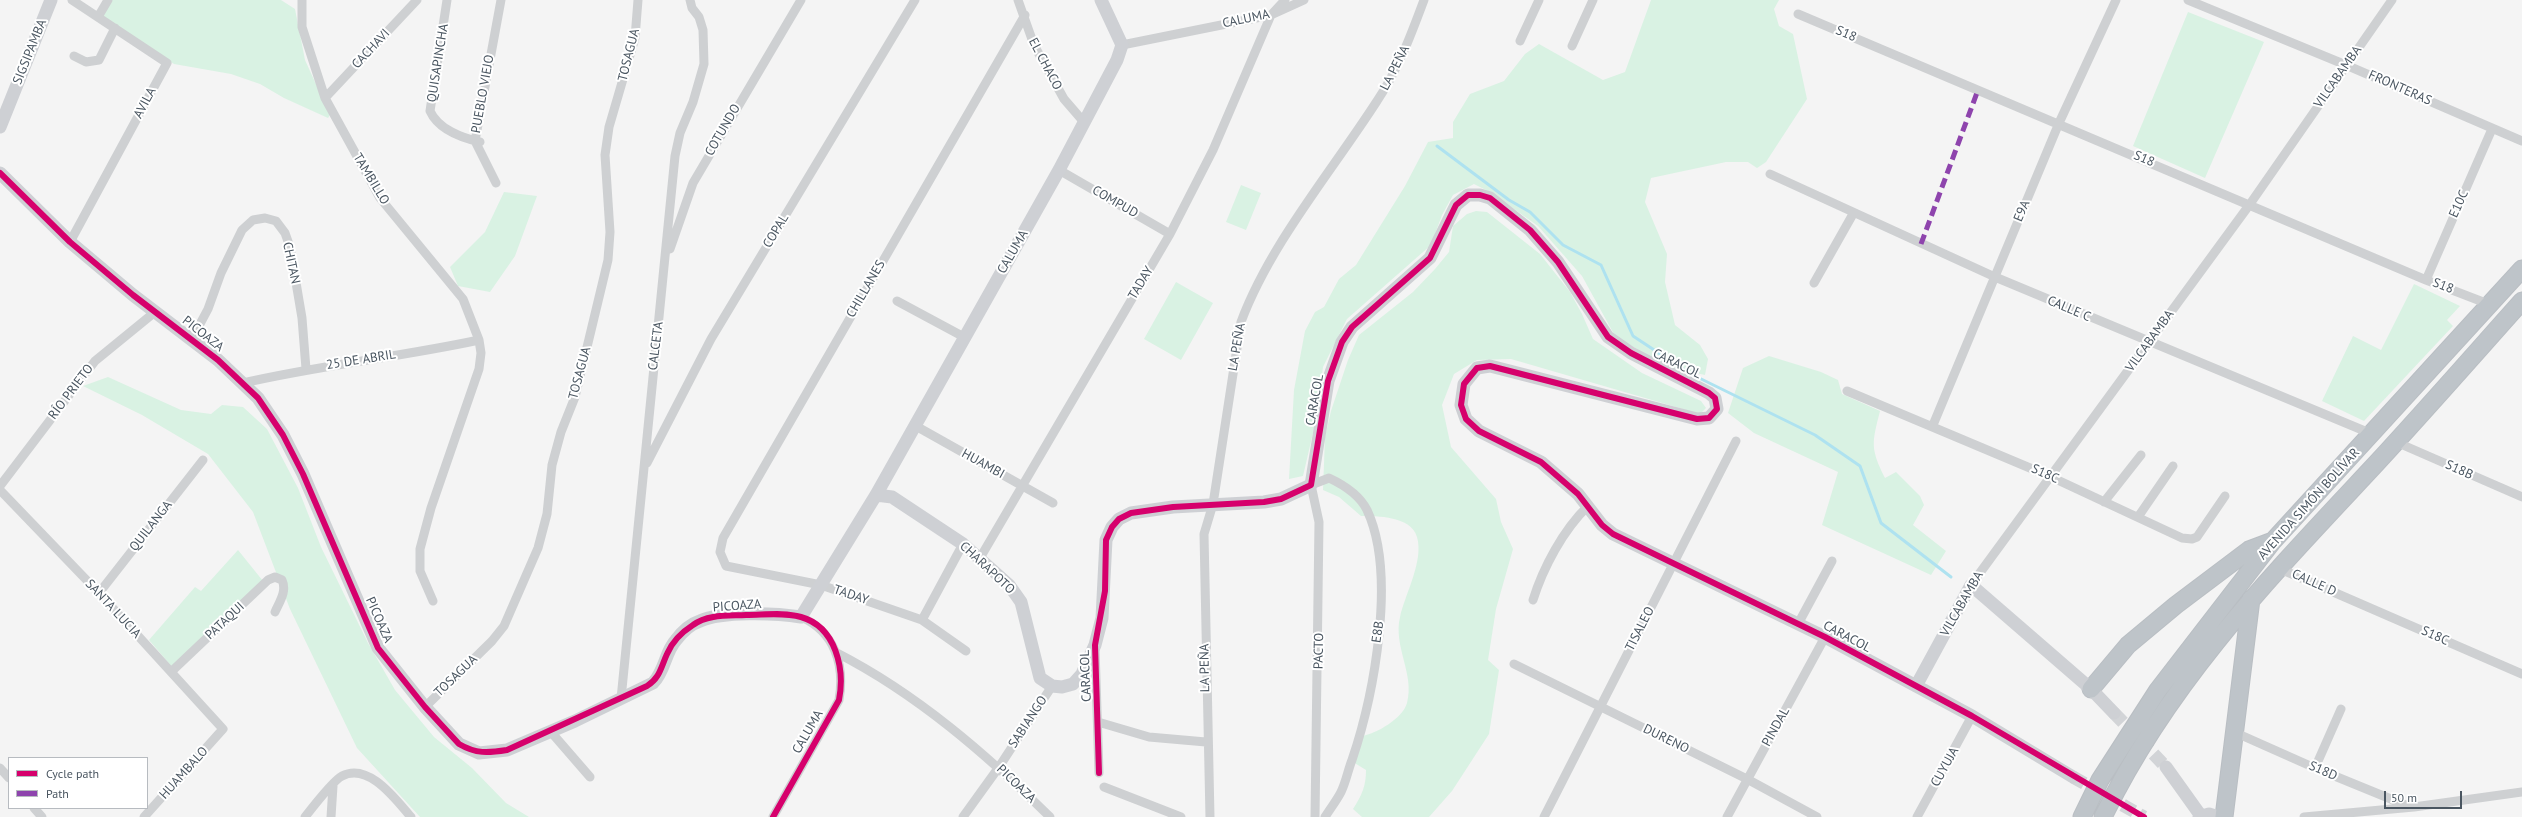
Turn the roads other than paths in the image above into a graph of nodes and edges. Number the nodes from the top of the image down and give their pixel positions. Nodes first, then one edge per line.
1 (51, 0) edge
2 (72, 0) edge
3 (108, 0) edge
4 (302, 0) edge
5 (417, 0) edge
6 (447, 0) edge
7 (501, 0) edge
8 (638, 0) edge
9 (690, 0) edge
10 (801, 0) edge
11 (915, 0) edge
12 (1018, 0) edge
13 (1101, 0) edge
14 (1304, 0) edge
15 (1424, 0) edge
16 (1539, 0) edge
17 (1593, 0) edge
18 (2116, 0) edge
19 (2188, 0) edge
20 (2392, 0) edge
21 (1281, 2) edge
22 (1798, 14) dead end
23 (1025, 15) junction
24 (1271, 15) junction
25 (98, 16) junction
26 (115, 28) junction
27 (1520, 41) dead end
28 (1122, 45) junction
29 (1572, 46) dead end
30 (74, 56) dead end
31 (2346, 65) junction
32 (325, 98) junction
33 (1084, 121) junction
34 (2059, 124) junction
35 (0, 127) edge
36 (2492, 129) junction
37 (2522, 141) edge
38 (478, 142) junction
39 (1059, 170) junction
40 (0, 173) edge
41 (1770, 174) dead end
42 (496, 183) dead end
43 (2250, 204) junction
44 (1853, 214) junction
45 (1170, 234) junction
46 (70, 242) junction
47 (665, 268) junction
48 (2522, 269) edge
49 (1994, 277) junction
50 (2426, 280) junction
51 (1814, 283) dead end
52 (897, 301) dead end
53 (2522, 301) edge
54 (2491, 305) junction
55 (155, 312) junction
56 (964, 337) junction
57 (192, 339) junction
58 (479, 340) junction
59 (2149, 343) junction
60 (306, 369) junction
61 (243, 383) junction
62 (1847, 391) dead end
63 (914, 425) junction
64 (1933, 425) junction
65 (2372, 434) junction
66 (1736, 441) dead end
67 (2396, 442) junction
68 (2141, 455) dead end
69 (203, 460) dead end
70 (645, 466) junction
71 (2173, 466) dead end
72 (2049, 476) junction
73 (1021, 485) junction
74 (1311, 485) junction
75 (0, 486) edge
76 (0, 490) edge
77 (876, 495) junction
78 (2225, 496) dead end
79 (2522, 497) edge
80 (2104, 502) junction
81 (1053, 503) dead end
82 (1213, 504) junction
83 (1588, 506) junction
84 (2138, 517) junction
85 (2273, 540) junction
86 (963, 544) junction
87 (980, 558) junction
88 (1832, 561) dead end
89 (1673, 564) junction
90 (726, 566) joint
91 (2278, 568) junction
92 (822, 585) junction
93 (1971, 585) junction
94 (99, 593) junction
95 (2349, 599) joint
96 (433, 600) dead end
97 (1533, 600) dead end
98 (2251, 600) junction
99 (275, 612) dead end
100 (801, 616) junction
101 (922, 620) junction
102 (1798, 624) junction
103 (1825, 637) junction
104 (1095, 645) junction
105 (966, 651) dead end
106 (837, 653) junction
107 (1514, 664) dead end
108 (170, 672) junction
109 (2522, 674) edge
110 (1052, 686) junction
111 (1916, 686) junction
112 (2091, 689) junction
113 (620, 699) junction
114 (1600, 706) junction
115 (425, 707) junction
116 (2341, 709) dead end
117 (2114, 713) tunnel mouth
118 (1972, 716) junction
119 (1098, 722) junction
120 (223, 730) joint
121 (551, 732) junction
122 (2234, 732) junction
123 (1206, 742) junction
124 (999, 767) junction
125 (2166, 767) tunnel mouth
126 (0, 768) edge
127 (2314, 768) junction
128 (1099, 773) dead end
129 (8, 777) edge
130 (590, 777) dead end
131 (2073, 777) tunnel mouth
132 (1747, 779) junction
133 (332, 786) junction
134 (1104, 787) dead end
135 (2522, 792) edge
136 (2414, 807) junction
137 (35, 809) edge
138 (775, 813) edge
139 (2200, 816) edge
140 (42, 817) edge
141 (144, 817) edge
142 (305, 817) edge
143 (331, 817) edge
144 (411, 817) edge
145 (783, 817) edge
146 (964, 817) edge
147 (1050, 817) edge
148 (1181, 817) edge
149 (1210, 817) edge
150 (1315, 817) edge
151 (1325, 817) edge
152 (1544, 817) edge
153 (1727, 817) edge
154 (1817, 817) edge
155 (1917, 817) edge
156 (2082, 817) edge
157 (2103, 817) edge
158 (2218, 817) edge
159 (2224, 817) edge
160 (2304, 817) edge

1 - 35 street, SIGSIPAMBA
2 - 25 street, AVILA
3 - 25 street
4 - 32 street, TAMBILLO
5 - 32 street, CACHAVI
6 - 38 street, QUISAPINCHA
7 - 38 street, PUEBLO VIEJO
8 - 115 street, TOSAGUA
9 - 47 street, CALCETA
10 - 47 street, COTUNDO
11 - 70 street, COPAL
12 - 23 street, EL CHACO
13 - 28 street
14 - 24 street, CALUMA
15 - 82 street, LA PEÑA
16 - 27 street
17 - 29 street
18 - 34 street, E9A
19 - 31 street, FRONTERAS
20 - 31 street, VILCABAMBA
21 - 24 street, TADAY
22 - 34 street, S18
23 - 33 street, EL CHACO
23 - 90 street, CHILLANES
24 - 28 street, CALUMA
24 - 45 street, TADAY
25 - 26 street, AVILA
26 - 30 street
26 - 46 street, AVILA
28 - 33 street, CALUMA
31 - 36 street, FRONTERAS
31 - 43 street, VILCABAMBA
32 - 58 street, TAMBILLO
33 - 39 street, CALUMA
34 - 43 street, S18
34 - 49 street, E9A
36 - 37 street, FRONTERAS
36 - 50 street, E10C
38 - 42 street, PUEBLO VIEJO
39 - 45 street, COMPUD
39 - 56 street, CALUMA
40 - 46 street, PICOAZA
41 - 44 street, CALLE C
43 - 50 street, S18
43 - 59 street, VILCABAMBA
44 - 49 street, CALLE C
44 - 51 street
45 - 73 street, TADAY
46 - 55 street, PICOAZA
47 - 70 street, CALCETA
48 - 54 highway, AVENIDA SIMÓN BOLÍVAR
49 - 59 street, CALLE C
49 - 64 street, E9A
50 - 54 street, S18
52 - 56 street
53 - 67 highway, AVENIDA SIMÓN BOLÍVAR
54 - 65 highway, AVENIDA SIMÓN BOLÍVAR
55 - 57 street, PICOAZA
55 - 75 street, RÍO PRIETO
56 - 63 street, CALUMA
57 - 60 street, CHITAN
57 - 61 street, PICOAZA
58 - 60 street, 25 DE ABRIL
58 - 96 street, TAMBILLO
59 - 65 street, CALLE C
59 - 72 street, VILCABAMBA
60 - 61 street, 25 DE ABRIL
61 - 115 street, PICOAZA
62 - 64 street, S18C
63 - 73 street, HUAMBI
63 - 77 street, CALUMA
64 - 72 street, S18C
65 - 85 highway, AVENIDA SIMÓN BOLÍVAR
66 - 89 street, TISALEO
67 - 79 street, S18B
67 - 91 highway, AVENIDA SIMÓN BOLÍVAR
68 - 80 street
69 - 94 street, QUILANGA
70 - 113 street, CALCETA
71 - 84 street
72 - 80 street, S18C
72 - 93 street, VILCABAMBA
73 - 81 street, HUAMBI
73 - 87 street, TADAY
74 - 82 street, CARACOL
74 - 83 street, CARACOL
74 - 150 street, PACTO
74 - 151 street, E8B
76 - 94 street, SANTA LUCIA
77 - 86 street, CHARAPOTO
77 - 92 street, CALUMA
78 - 84 street, S18C
80 - 84 street, S18C
82 - 104 street, CARACOL
82 - 123 street, LA PEÑA
83 - 89 street, CARACOL
83 - 97 street
85 - 112 highway
85 - 156 highway, AVENIDA SIMÓN BOLÍVAR
86 - 87 street, CHARAPOTO
86 - 101 street
87 - 110 street, CHARAPOTO
88 - 102 street
89 - 102 street, CARACOL
89 - 114 street, TISALEO
90 - 92 street, TADAY
91 - 95 street, CALLE D
91 - 98 highway, AVENIDA SIMÓN BOLÍVAR
92 - 100 street, CALUMA
92 - 101 street, TADAY
93 - 111 street, VILCABAMBA
93 - 112 street
94 - 108 street, SANTA LUCIA
95 - 109 street, S18C
98 - 122 highway
98 - 157 highway, AVENIDA SIMÓN BOLÍVAR
99 - 108 street, PATAQUI
100 - 106 street, PICOAZA
100 - 113 street, PICOAZA
101 - 105 street, TADAY
102 - 103 street, CARACOL
103 - 111 street, CARACOL
103 - 132 street, PINDAL
104 - 110 street
104 - 119 street, CARACOL
106 - 124 street, PICOAZA
106 - 138 street, CALUMA
107 - 114 street, DURENO
108 - 120 street, SANTA LUCIA
110 - 124 street, SABIANGO
111 - 118 street, CARACOL
112 - 117 street
113 - 121 street, PICOAZA
114 - 132 street, DURENO
114 - 152 street, TISALEO
115 - 121 street, PICOAZA
116 - 127 street
118 - 131 street, CARACOL
118 - 155 street, CUYUJA
119 - 123 street
119 - 128 street, CARACOL
120 - 141 street, HUAMBALO
121 - 130 street
122 - 127 street, S18D
122 - 159 highway
123 - 149 street, LA PEÑA
124 - 146 street, SABIANGO
124 - 147 street, PICOAZA
125 - 139 street
126 - 129 street
127 - 136 street, S18D
132 - 153 street, PINDAL
132 - 154 street, DURENO
133 - 142 street
133 - 143 street
133 - 144 street
134 - 148 street
135 - 136 street
136 - 160 street
137 - 140 street
138 - 145 street
139 - 158 street

